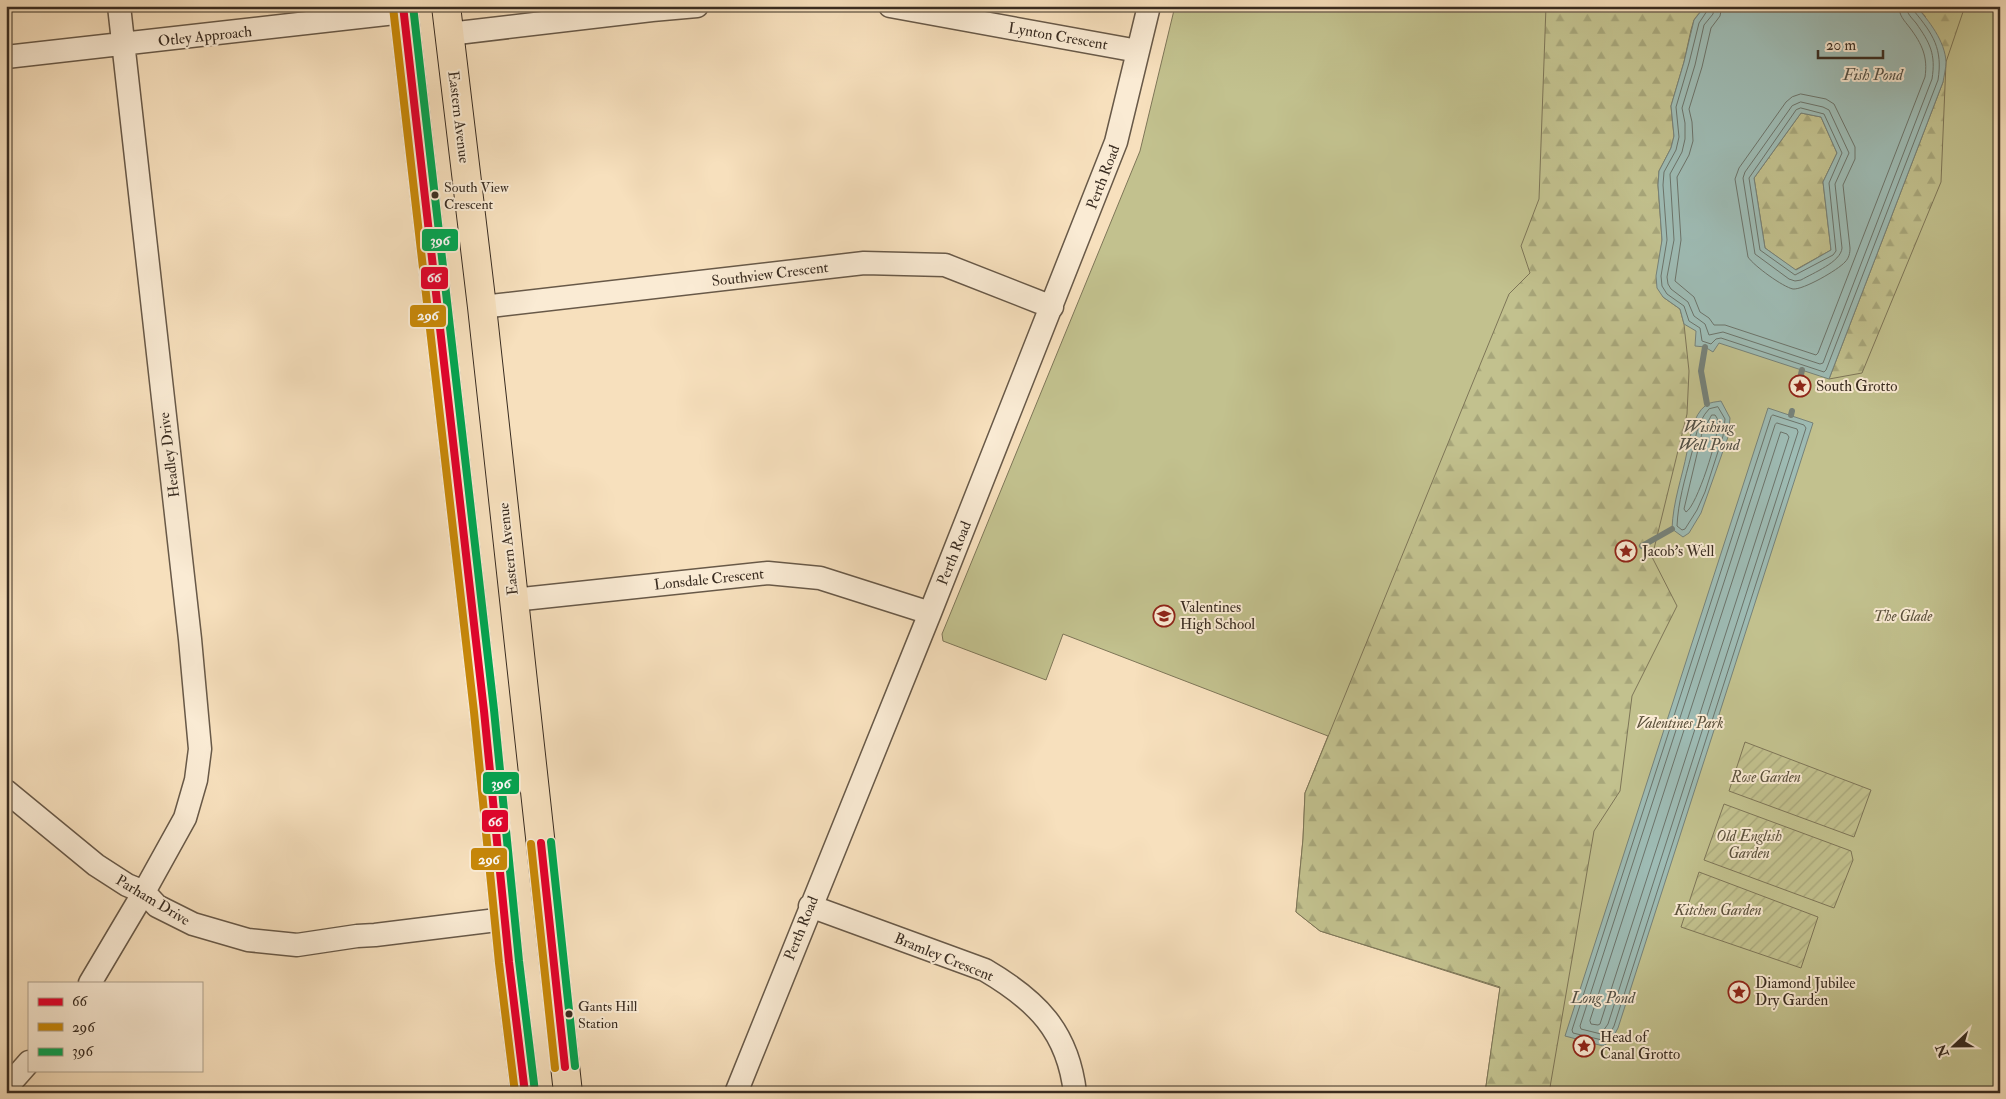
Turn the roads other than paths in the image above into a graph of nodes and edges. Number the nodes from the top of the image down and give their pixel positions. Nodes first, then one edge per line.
1 (119, 6) edge
2 (446, 6) edge
3 (697, 6) edge
4 (890, 6) edge
5 (1149, 6) edge
6 (404, 9) edge
7 (449, 34) junction
8 (123, 44) junction
9 (1138, 51) junction
10 (6, 57) edge
11 (482, 307) junction
12 (1052, 307) junction
13 (513, 600) junction
14 (930, 613) junction
15 (6, 791) edge
16 (144, 892) junction
17 (810, 906) junction
18 (505, 919) junction
19 (91, 982) edge
20 (28, 1063) edge
21 (6, 1088) edge
22 (526, 1093) edge
23 (568, 1093) edge
24 (736, 1093) edge
25 (1075, 1093) edge

1 - 8 street, Headley Drive
2 - 7 highway, Eastern Avenue
3 - 7 street
4 - 9 street, Lynton Crescent
5 - 9 street, Perth Road
6 - 8 street, Otley Approach
6 - 18 highway
7 - 11 highway, Eastern Avenue
8 - 10 street, Otley Approach
8 - 16 street, Headley Drive
9 - 12 street, Perth Road
11 - 12 street, Southview Crescent
11 - 13 highway, Eastern Avenue
12 - 14 street, Perth Road
13 - 14 street, Lonsdale Crescent
13 - 23 highway, Eastern Avenue
14 - 17 street, Perth Road
15 - 16 street, Parham Drive
16 - 18 street, Parham Drive
16 - 19 street, Headley Drive
17 - 24 street, Perth Road
17 - 25 street, Bramley Crescent
18 - 22 highway
20 - 21 street

